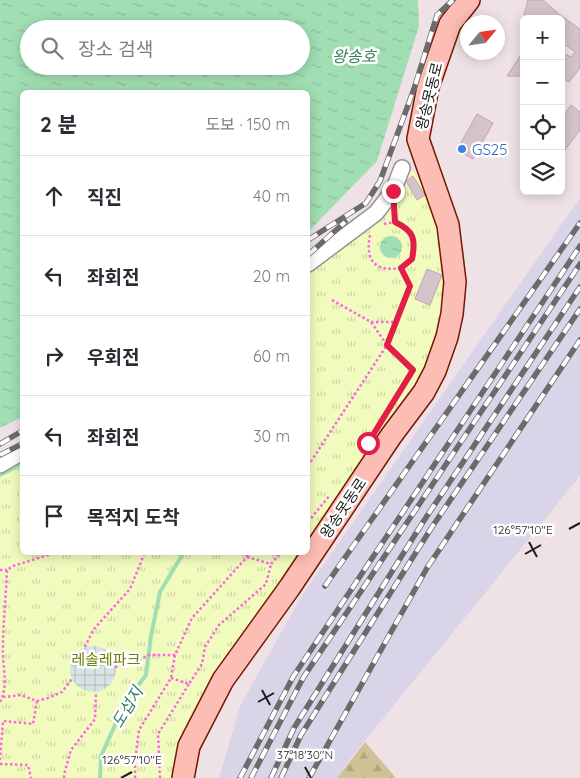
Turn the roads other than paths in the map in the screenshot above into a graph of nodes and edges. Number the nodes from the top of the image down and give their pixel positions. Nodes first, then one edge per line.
1 (469, 0) edge
2 (402, 168) dead end
3 (310, 262) edge
4 (20, 453) edge
5 (0, 465) edge
6 (183, 778) edge

1 - 6 street, 왕송못동로
2 - 3 street
4 - 5 street

